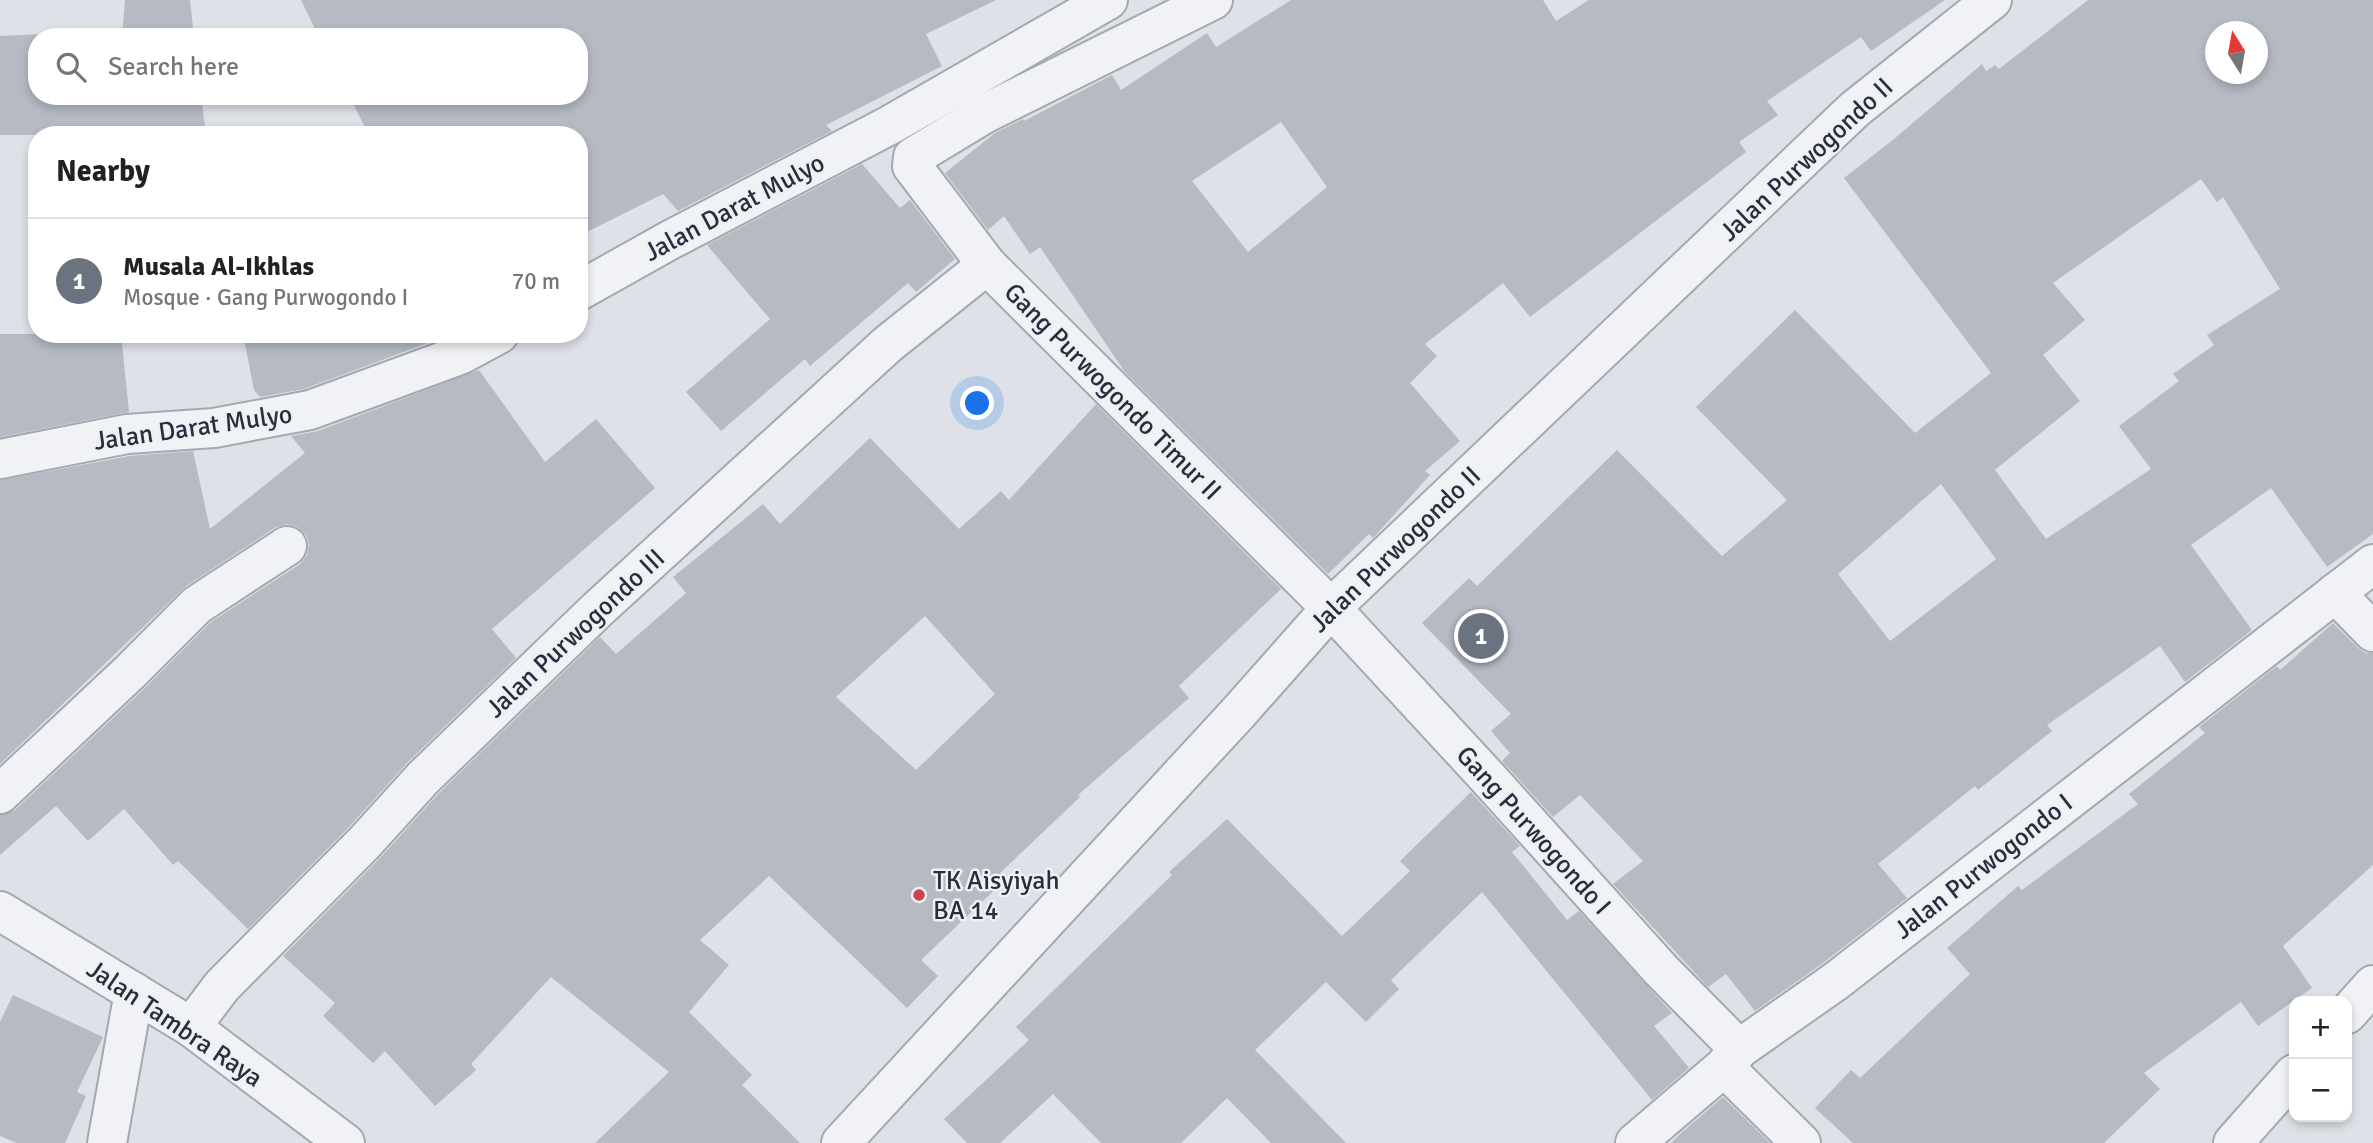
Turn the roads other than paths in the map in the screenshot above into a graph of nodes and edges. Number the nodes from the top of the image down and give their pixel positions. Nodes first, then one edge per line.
1 (1108, 0) edge
2 (1213, 0) edge
3 (1992, 0) edge
4 (987, 265) junction
5 (588, 286) edge
6 (482, 343) edge
7 (0, 459) edge
8 (287, 546) dead end
9 (2373, 564) edge
10 (2335, 593) junction
11 (1331, 608) junction
12 (2373, 632) edge
13 (0, 794) edge
14 (0, 911) edge
15 (2373, 985) edge
16 (134, 992) junction
17 (2352, 1008) edge
18 (191, 1027) junction
19 (1732, 1058) junction
20 (2289, 1080) edge
21 (107, 1143) edge
22 (345, 1143) edge
23 (841, 1143) edge
24 (1635, 1143) edge
25 (1801, 1143) edge
26 (2233, 1143) edge

1 - 5 street, Jalan Darat Mulyo
2 - 4 street, Gang Purwogondo Timur II
3 - 11 street, Jalan Purwogondo II
4 - 11 street, Gang Purwogondo Timur II
4 - 18 street, Jalan Purwogondo III
6 - 7 street, Jalan Darat Mulyo
8 - 13 street
9 - 10 street, Jalan Purwogondo I
10 - 12 street
10 - 19 street, Jalan Purwogondo I
11 - 19 street, Gang Purwogondo I
11 - 23 street, Jalan Purwogondo II
14 - 16 street, Jalan Tambra Raya
15 - 17 street
16 - 18 street, Jalan Tambra Raya
16 - 21 street
18 - 22 street, Jalan Tambra Raya
19 - 24 street, Jalan Purwogondo I
19 - 25 street, Gang Purwogondo I
20 - 26 street

